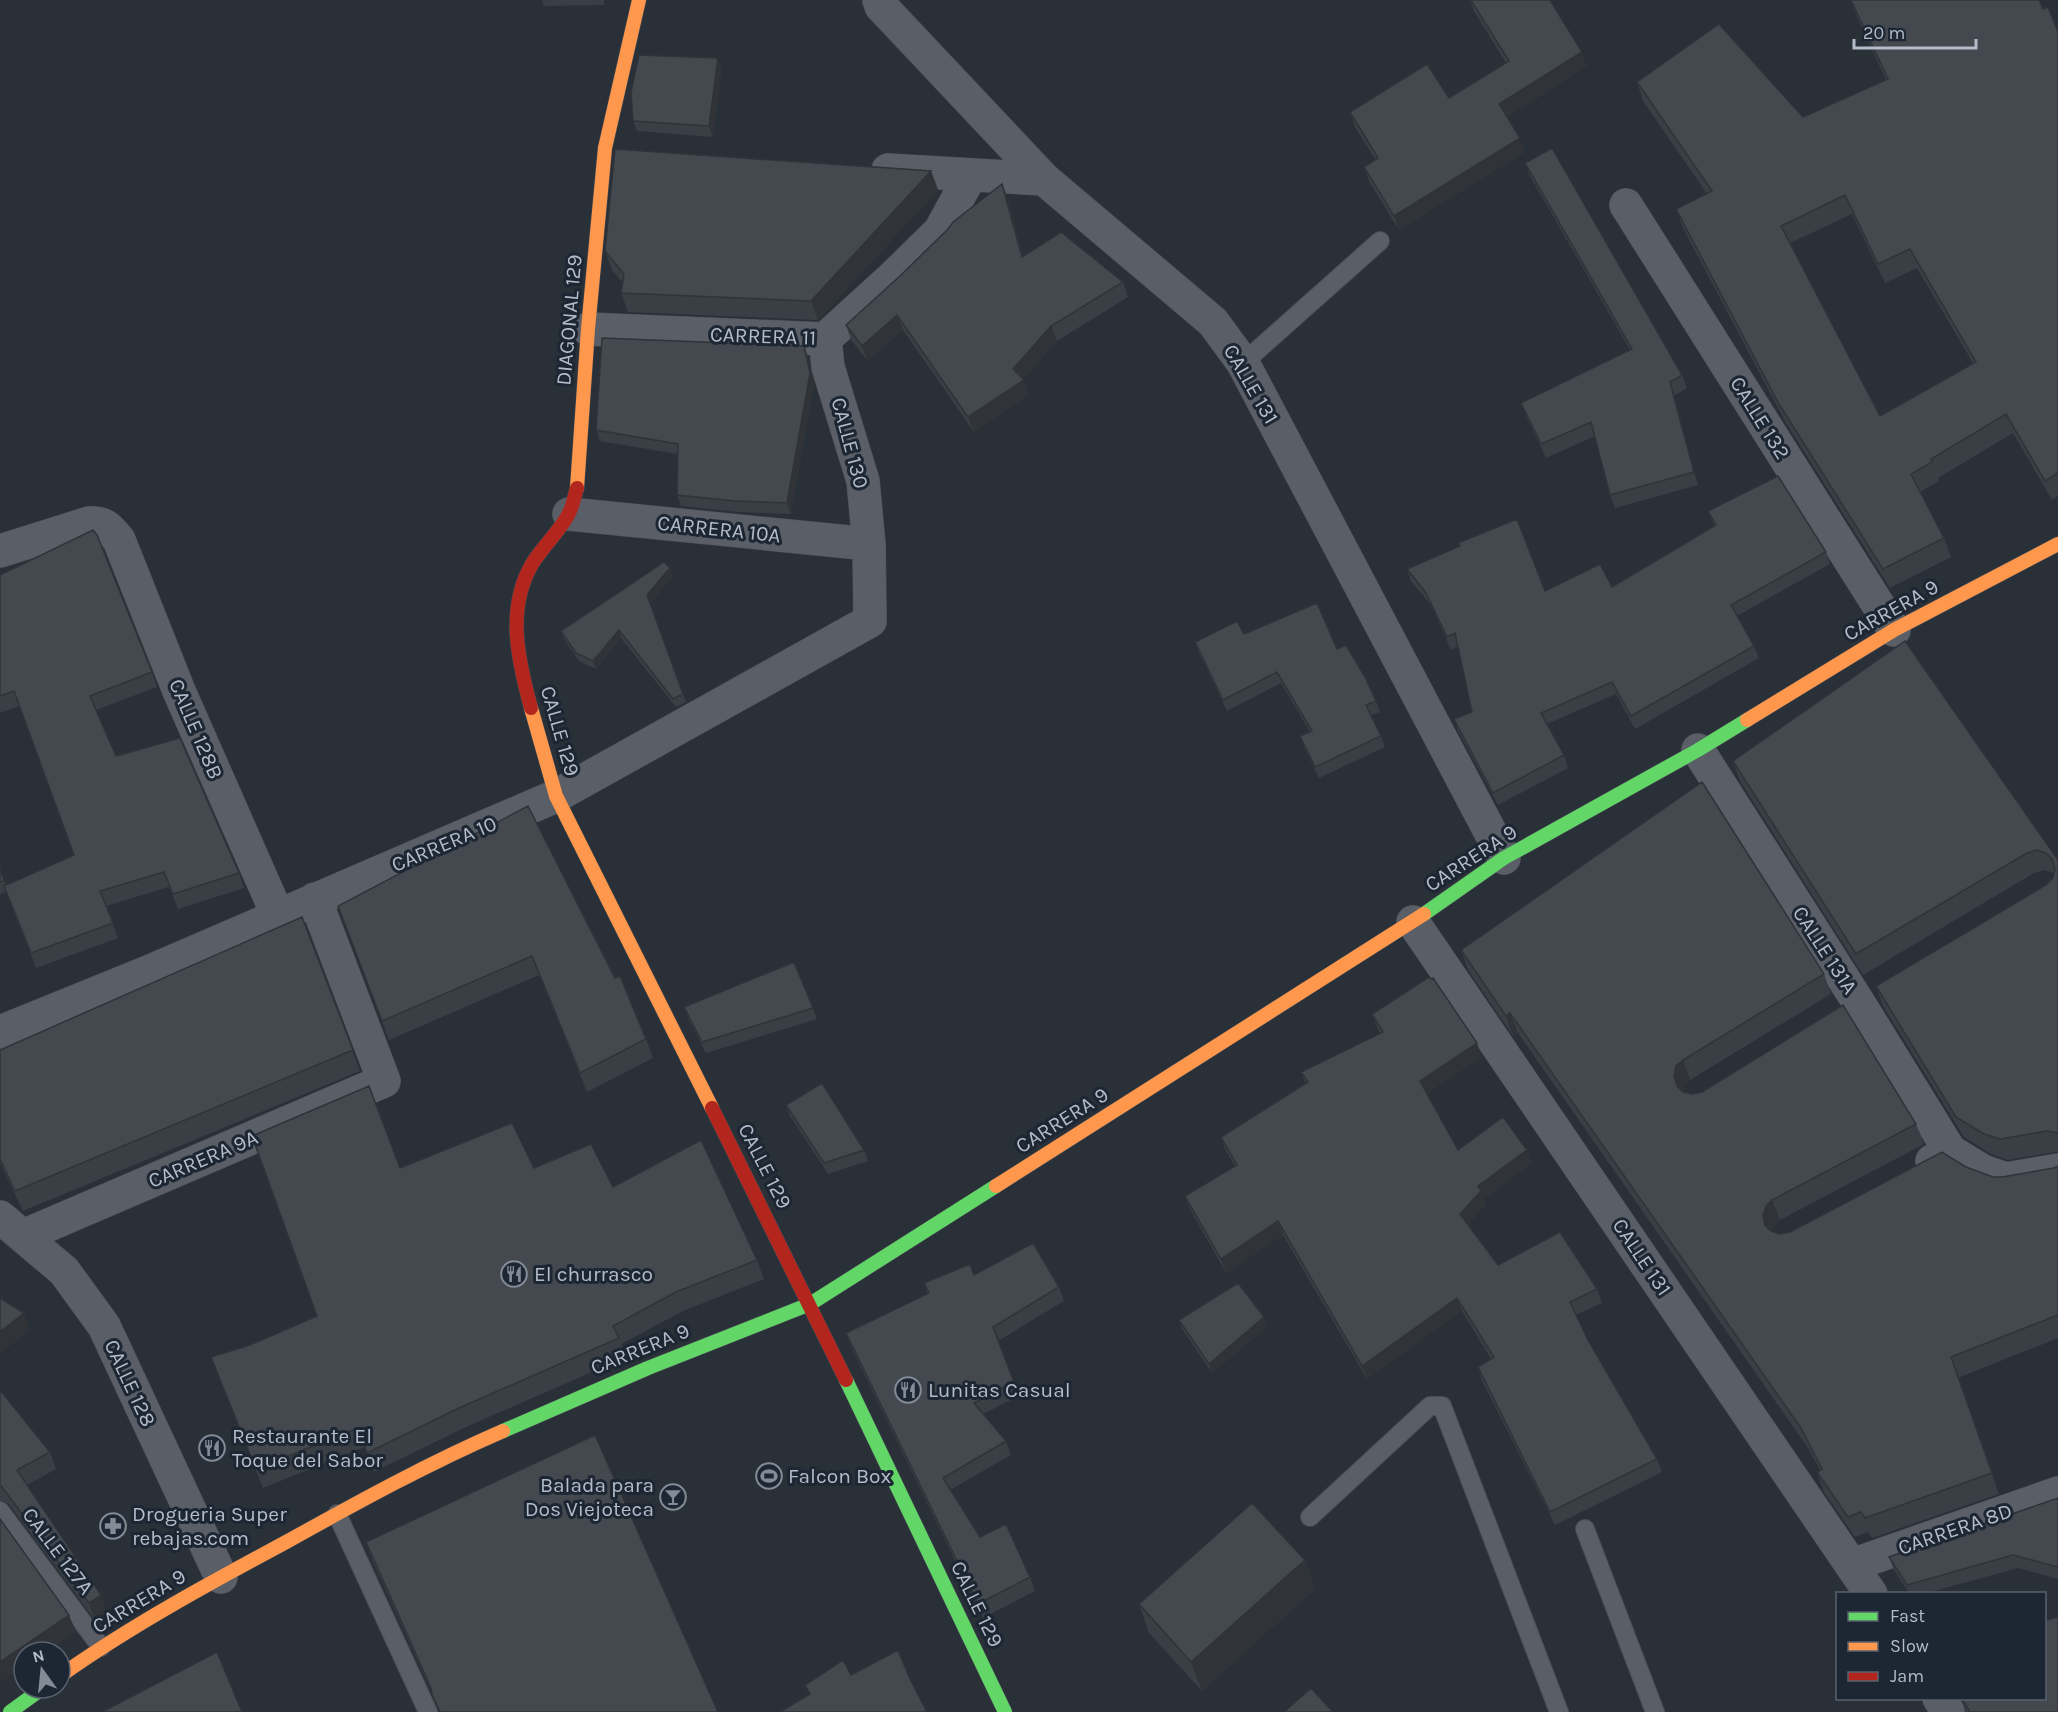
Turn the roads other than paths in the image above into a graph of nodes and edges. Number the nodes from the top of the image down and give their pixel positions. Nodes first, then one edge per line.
1 (639, 0) edge
2 (879, 0) edge
3 (605, 148) junction
4 (640, 151) edge
5 (864, 168) edge
6 (970, 176) junction
7 (1044, 179) junction
8 (1626, 206) dead end
9 (1380, 241) dead end
10 (588, 329) junction
11 (825, 339) junction
12 (1242, 363) junction
13 (569, 514) junction
14 (869, 544) junction
15 (2058, 544) edge
16 (0, 551) edge
17 (870, 621) joint
18 (515, 630) joint
19 (1894, 630) junction
20 (1698, 750) junction
21 (556, 796) junction
22 (1504, 858) junction
23 (315, 899) junction
24 (278, 916) junction
25 (1413, 922) junction
26 (1886, 983) edge
27 (1857, 1000) junction
28 (1828, 1018) edge
29 (0, 1032) edge
30 (1950, 1151) junction
31 (2058, 1170) edge
32 (1910, 1173) edge
33 (12, 1227) edge
34 (810, 1304) junction
35 (2058, 1493) edge
36 (0, 1511) edge
37 (336, 1514) junction
38 (1310, 1517) dead end
39 (1585, 1528) dead end
40 (1852, 1565) junction
41 (221, 1576) junction
42 (1870, 1592) edge
43 (101, 1647) junction
44 (72, 1668) edge
45 (26, 1700) edge
46 (10, 1712) edge
47 (428, 1712) edge
48 (1005, 1712) edge
49 (1559, 1712) edge
50 (1655, 1712) edge

1 - 3 street, DIAGONAL 129
2 - 7 street, CALLE 131
3 - 4 street
3 - 10 street, DIAGONAL 129
5 - 6 street
6 - 7 street
6 - 11 street, CARRERA 11
7 - 12 street, CALLE 131
8 - 19 street, CALLE 132
9 - 12 lane
10 - 11 street, CARRERA 11
10 - 13 street, DIAGONAL 129
11 - 14 street, CALLE 130
12 - 22 street, CALLE 131
13 - 14 street, CARRERA 10A
13 - 18 street, DIAGONAL 129
14 - 17 street, CALLE 130
15 - 19 street, CARRERA 9
16 - 24 street, CALLE 128B
17 - 21 street, CARRERA 10
18 - 21 street, CALLE 129
19 - 20 street, CARRERA 9
20 - 22 street, CARRERA 9
20 - 27 street, CALLE 131A
21 - 23 street, CARRERA 10
21 - 34 street, CALLE 129
22 - 25 street, CARRERA 9
23 - 24 street, CARRERA 10
23 - 33 street, CARRERA 9A
24 - 29 street, CARRERA 10
25 - 34 street, CARRERA 9
25 - 40 street, CALLE 131
26 - 27 street
27 - 28 street
27 - 30 street, CALLE 131A
30 - 31 street
30 - 32 street
33 - 41 street, CALLE 128
34 - 37 street, CARRERA 9
34 - 48 street, CALLE 129
35 - 40 street, CARRERA 8D
36 - 43 lane, CALLE 127A
37 - 41 street, CARRERA 9
37 - 47 lane
38 - 49 lane
39 - 50 lane
40 - 42 street, CALLE 131
41 - 43 street, CARRERA 9
43 - 44 street, CARRERA 9
45 - 46 street

